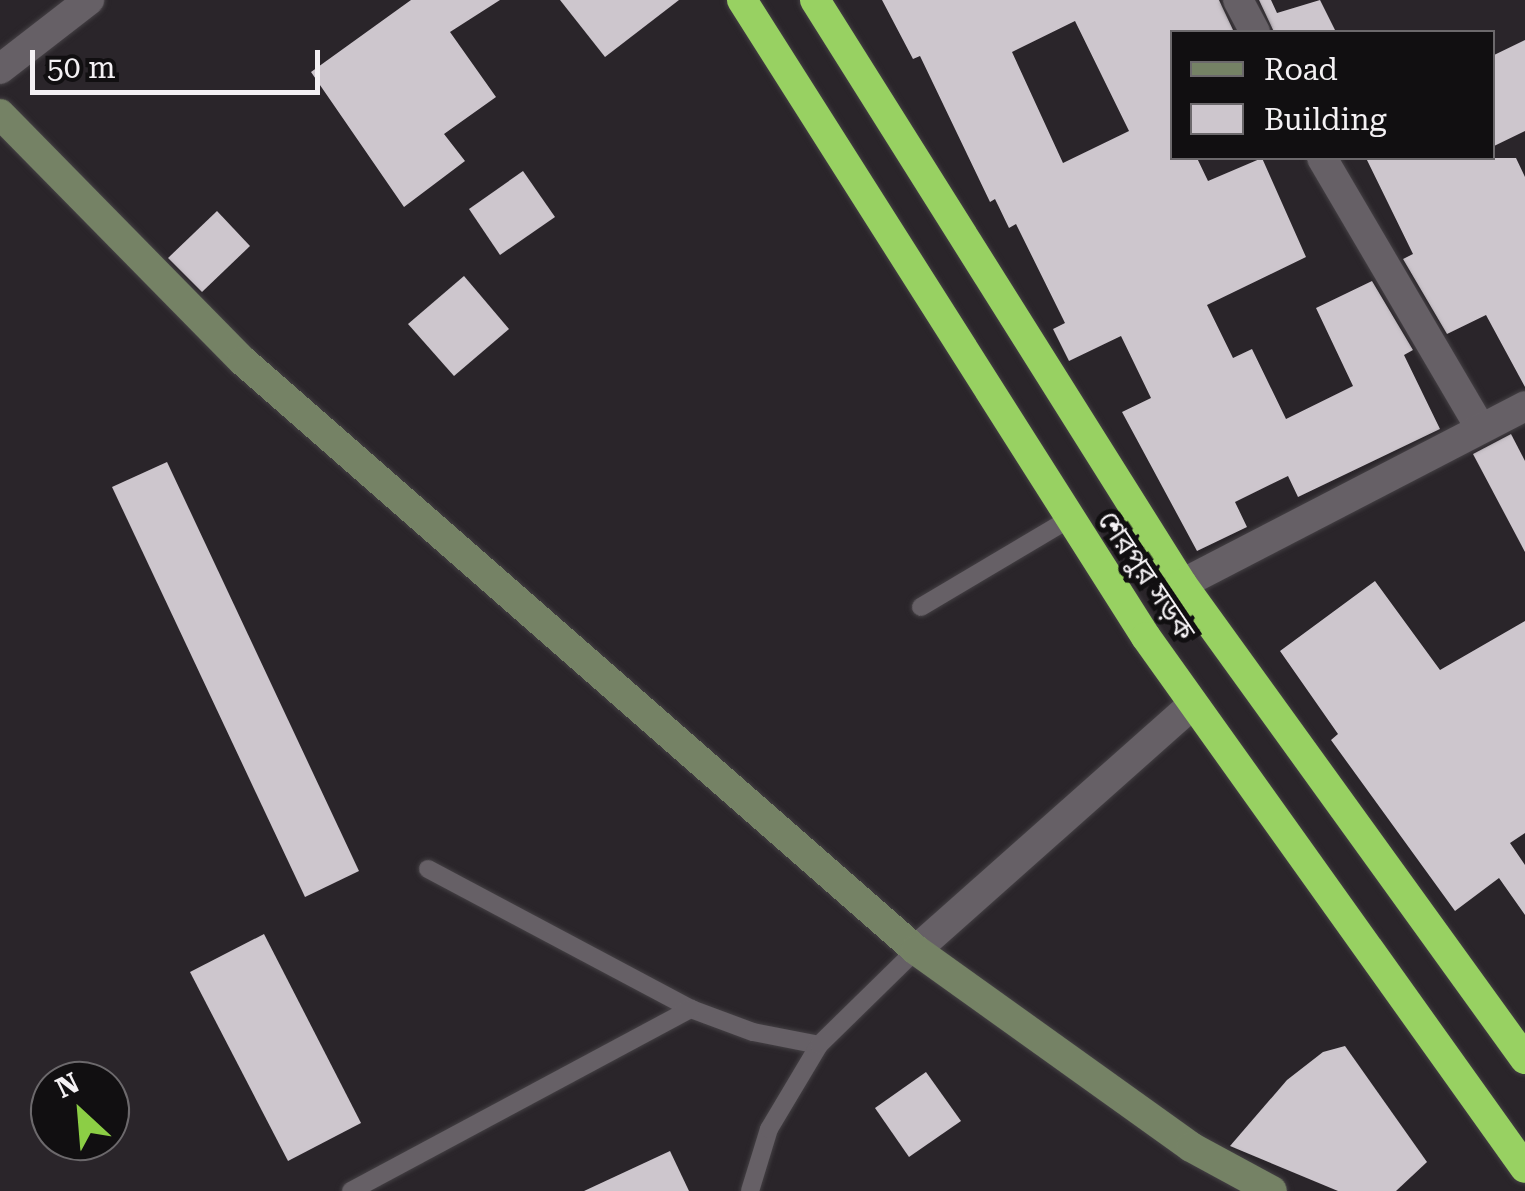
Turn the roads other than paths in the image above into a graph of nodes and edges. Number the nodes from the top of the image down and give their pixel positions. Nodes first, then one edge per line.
1 (89, 0) edge
2 (742, 0) edge
3 (815, 0) edge
4 (1238, 0) edge
5 (1255, 30) edge
6 (0, 68) edge
7 (0, 114) edge
8 (1323, 160) edge
9 (1525, 406) edge
10 (1479, 426) junction
11 (1069, 519) junction
12 (1182, 584) junction
13 (921, 606) dead end
14 (1193, 704) junction
15 (428, 869) dead end
16 (916, 950) junction
17 (690, 1008) junction
18 (818, 1045) junction
19 (1525, 1059) edge
20 (1525, 1168) edge
21 (351, 1191) edge
22 (750, 1191) edge
23 (1272, 1191) edge

1 - 6 street
2 - 11 highway, শেরপুর সড়ক
3 - 12 highway, শেরপুর সড়ক
4 - 5 street
7 - 16 street
8 - 10 street
9 - 10 street
10 - 12 street
11 - 13 lane
11 - 14 highway, শেরপুর সড়ক
12 - 19 highway, শেরপুর সড়ক
14 - 16 street
14 - 20 highway, শেরপুর সড়ক
15 - 17 lane
16 - 18 lane
16 - 23 street
17 - 18 lane
17 - 21 lane
18 - 22 lane

